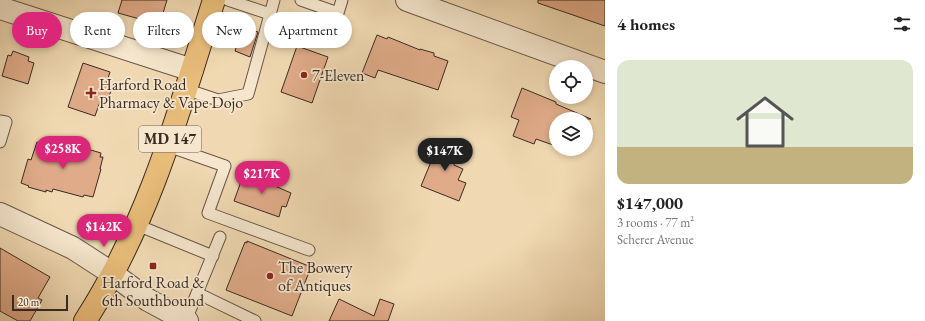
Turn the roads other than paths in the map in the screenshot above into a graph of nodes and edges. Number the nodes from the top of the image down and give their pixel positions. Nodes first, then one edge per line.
1 (214, 0) edge
2 (228, 0) edge
3 (274, 0) edge
4 (301, 0) edge
5 (342, 0) edge
6 (407, 0) edge
7 (0, 8) edge
8 (264, 12) edge
9 (271, 12) edge
10 (264, 36) edge
11 (605, 72) edge
12 (189, 79) junction
13 (0, 120) edge
14 (0, 142) edge
15 (168, 146) junction
16 (0, 214) edge
17 (137, 225) junction
18 (220, 237) dead end
19 (309, 250) dead end
20 (213, 256) junction
21 (113, 274) junction
22 (197, 293) junction
23 (84, 321) edge
24 (186, 321) edge
25 (255, 321) edge

1 - 12 main road, MD 147
2 - 8 lane
3 - 9 lane
4 - 5 lane
6 - 11 street
7 - 12 street
10 - 12 lane
12 - 15 main road, MD 147
13 - 14 lane
15 - 17 main road, MD 147
15 - 19 lane
16 - 21 street
17 - 20 lane
17 - 21 main road, MD 147
18 - 20 lane
20 - 22 lane
21 - 23 main road, MD 147
21 - 24 street
22 - 24 lane
22 - 25 lane

